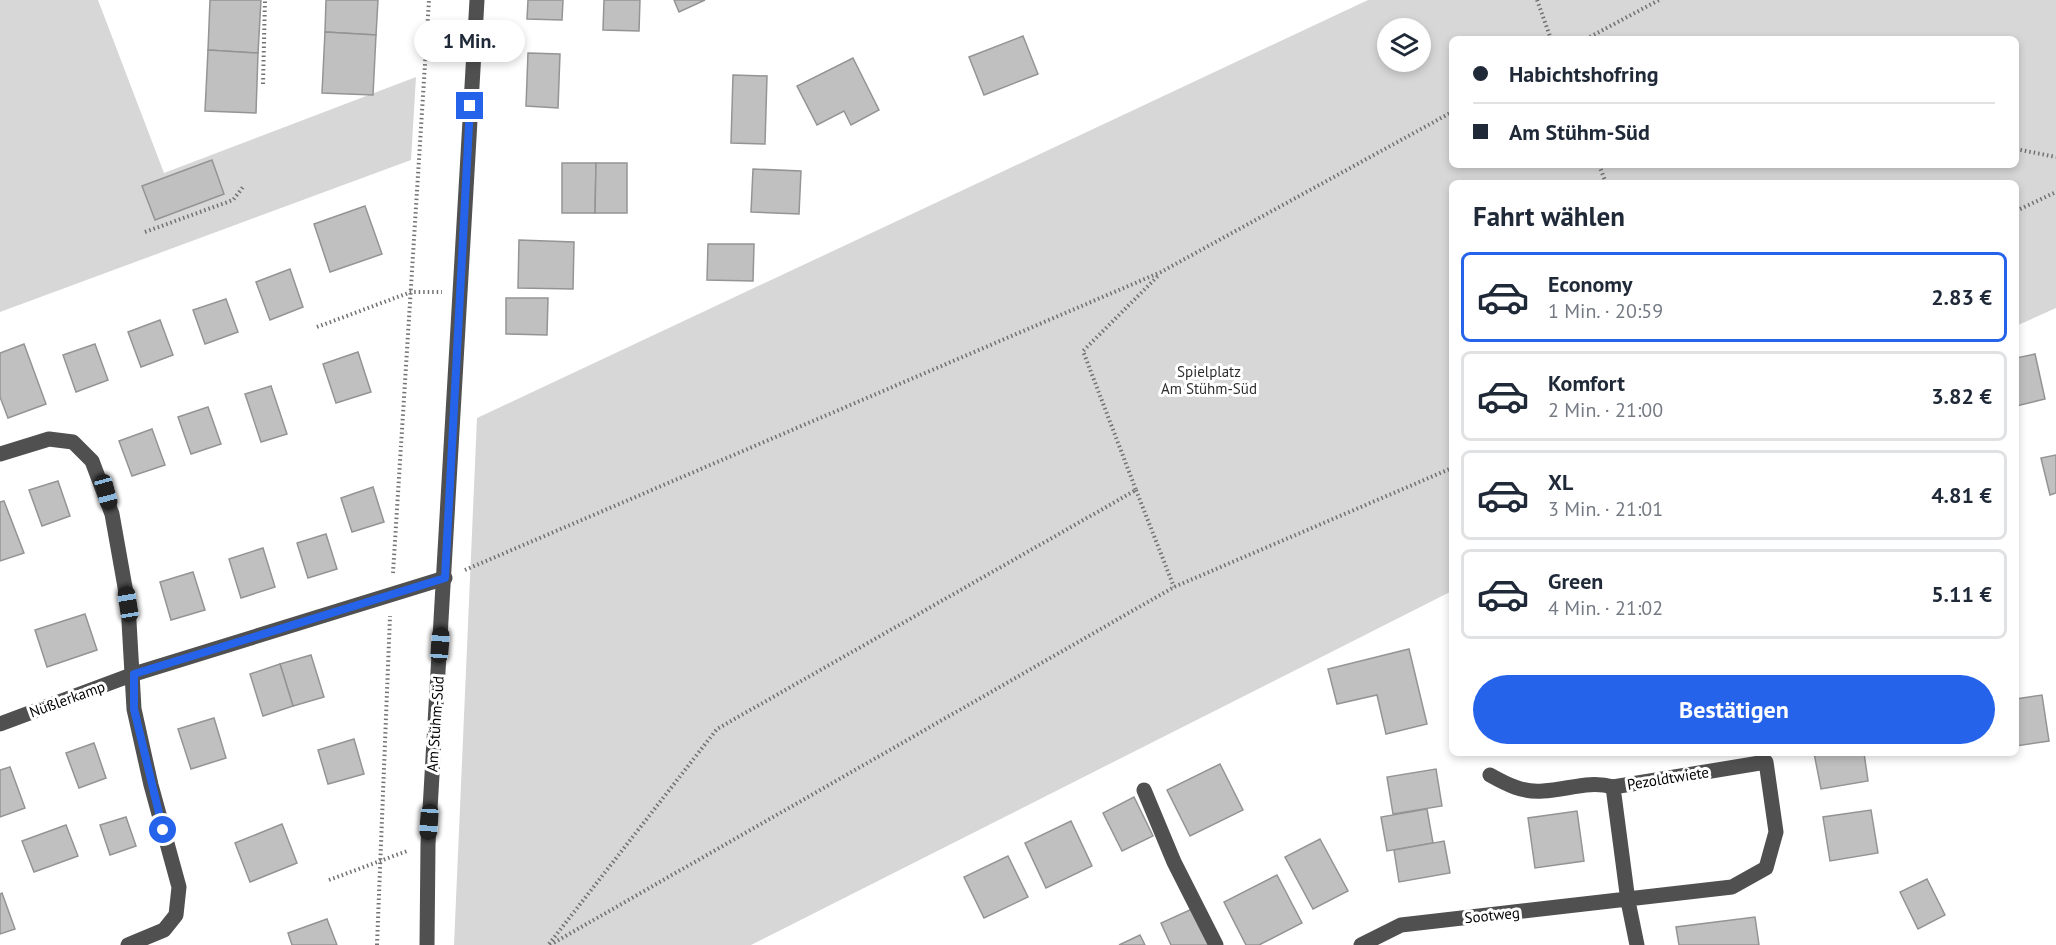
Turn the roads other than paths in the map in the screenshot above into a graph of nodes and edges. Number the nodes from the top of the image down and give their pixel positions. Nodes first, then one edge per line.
1 (477, 0) edge
2 (0, 454) edge
3 (445, 578) junction
4 (134, 674) junction
5 (0, 724) edge
6 (1765, 758) edge
7 (1490, 775) dead end
8 (1613, 787) junction
9 (1144, 790) dead end
10 (1628, 901) junction
11 (128, 945) edge
12 (427, 945) edge
13 (1216, 945) edge
14 (1361, 945) edge
15 (1637, 945) edge

1 - 3 street, Am Stühm-Süd
2 - 4 street
3 - 4 street, Nüßlerkamp
3 - 12 street, Am Stühm-Süd
4 - 5 street, Nüßlerkamp
4 - 11 street
6 - 8 street, Pezoldtwiete
6 - 10 street, Pezoldtwiete
7 - 8 street
8 - 10 street, Pezoldtwiete
9 - 13 street
10 - 14 street, Sootweg
10 - 15 street, Pezoldtwiete

